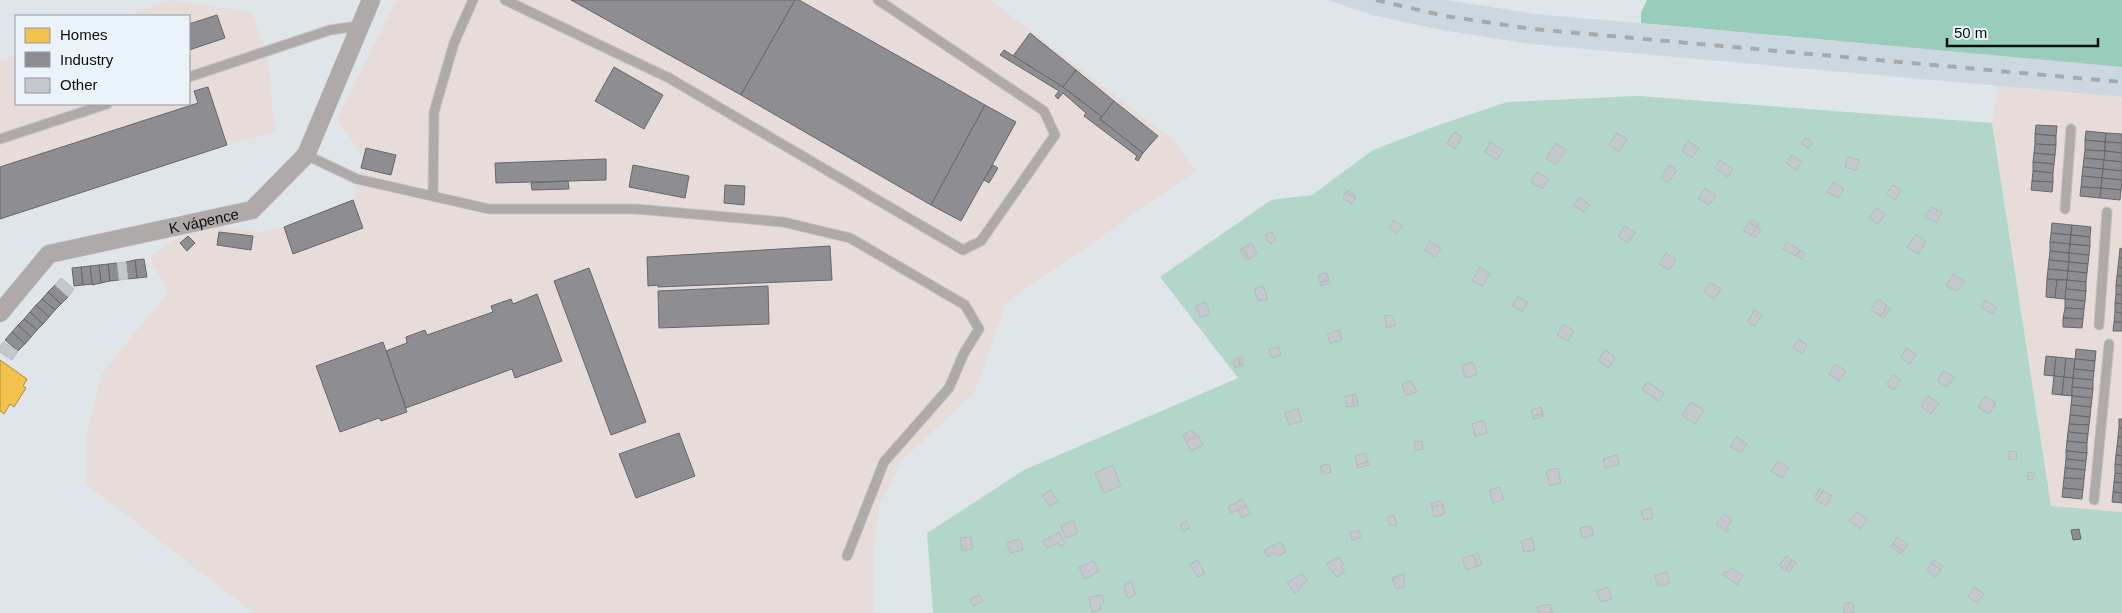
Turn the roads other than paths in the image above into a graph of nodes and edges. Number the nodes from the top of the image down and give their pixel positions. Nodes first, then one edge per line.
1 (371, 0) edge
2 (473, 0) edge
3 (505, 0) edge
4 (878, 0) edge
5 (359, 26) junction
6 (190, 77) edge
7 (103, 105) edge
8 (2071, 129) dead end
9 (0, 139) edge
10 (306, 155) junction
11 (432, 196) junction
12 (2065, 209) dead end
13 (2107, 212) dead end
14 (0, 313) edge
15 (2098, 325) dead end
16 (2109, 344) dead end
17 (2094, 500) dead end
18 (847, 556) dead end

1 - 5 street, K vápence
2 - 11 lane
3 - 4 lane
5 - 6 lane
5 - 10 street, K vápence
7 - 9 lane
8 - 12 lane
10 - 11 lane
10 - 14 street, K vápence
11 - 18 lane
13 - 15 lane
16 - 17 lane

